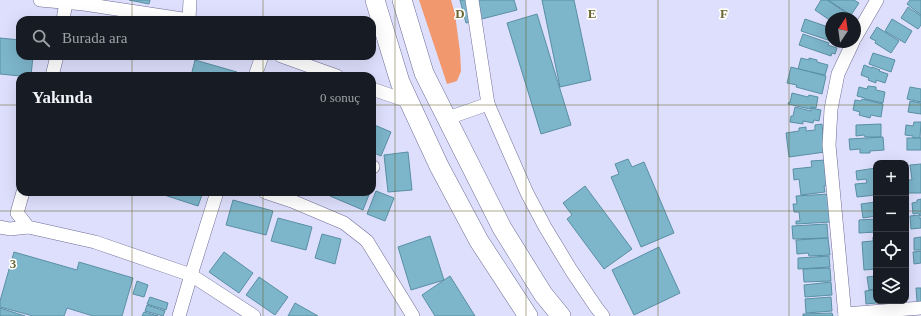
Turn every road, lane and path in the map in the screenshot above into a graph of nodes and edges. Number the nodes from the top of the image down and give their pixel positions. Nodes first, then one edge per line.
1 (40, 0) edge
2 (190, 0) edge
3 (376, 0) edge
4 (402, 0) edge
5 (472, 0) edge
6 (876, 0) edge
7 (66, 2) junction
8 (64, 16) edge
9 (163, 16) edge
10 (189, 16) edge
11 (861, 27) edge
12 (850, 48) edge
13 (56, 60) edge
14 (261, 60) edge
15 (292, 60) edge
16 (53, 72) edge
17 (256, 72) edge
18 (326, 72) edge
19 (376, 90) edge
20 (410, 102) junction
21 (488, 104) junction
22 (448, 118) junction
23 (22, 196) edge
24 (217, 196) edge
25 (276, 196) edge
26 (28, 226) junction
27 (0, 227) edge
28 (191, 275) junction
29 (921, 308) edge
30 (845, 315) edge
31 (179, 316) edge
32 (254, 316) edge
33 (414, 316) edge
34 (528, 316) edge
35 (561, 316) edge
36 (603, 316) edge

1 - 7 street
2 - 10 street
3 - 20 highway
4 - 22 highway
5 - 21 street
6 - 11 street
7 - 8 street
7 - 9 street
12 - 30 street
13 - 16 street
14 - 17 street
15 - 18 street
19 - 20 street
20 - 34 highway
21 - 22 street
21 - 36 street
22 - 35 highway
23 - 26 street
24 - 28 street
25 - 33 street
26 - 27 street
26 - 28 street
28 - 31 street
28 - 32 street
29 - 30 street

